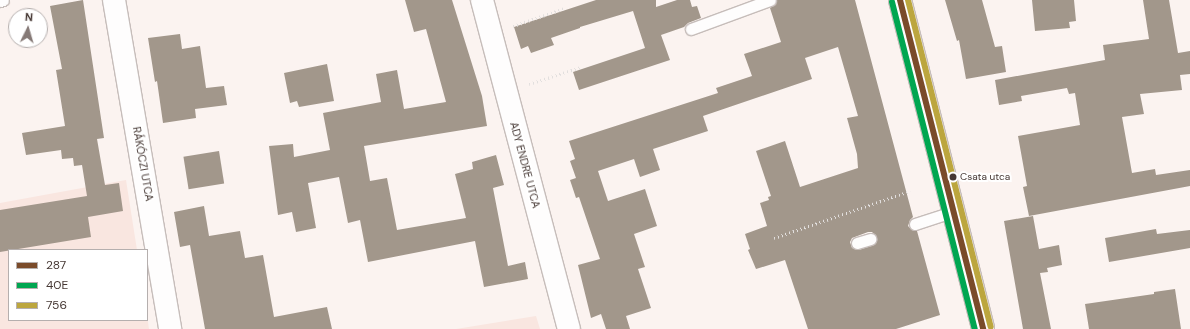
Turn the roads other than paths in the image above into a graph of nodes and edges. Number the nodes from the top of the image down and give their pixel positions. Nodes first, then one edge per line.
1 (3, 0) edge
2 (114, 0) edge
3 (482, 0) edge
4 (770, 0) edge
5 (900, 0) edge
6 (0, 1) edge
7 (691, 29) dead end
8 (953, 212) junction
9 (915, 224) dead end
10 (870, 239) dead end
11 (857, 243) dead end
12 (170, 329) edge
13 (569, 329) edge
14 (983, 329) edge

1 - 6 lane
2 - 12 street, RÁKÓCZI UTCA
3 - 13 street, ADY ENDRE UTCA
4 - 7 lane
5 - 8 street
8 - 9 lane
8 - 14 street
10 - 11 lane

